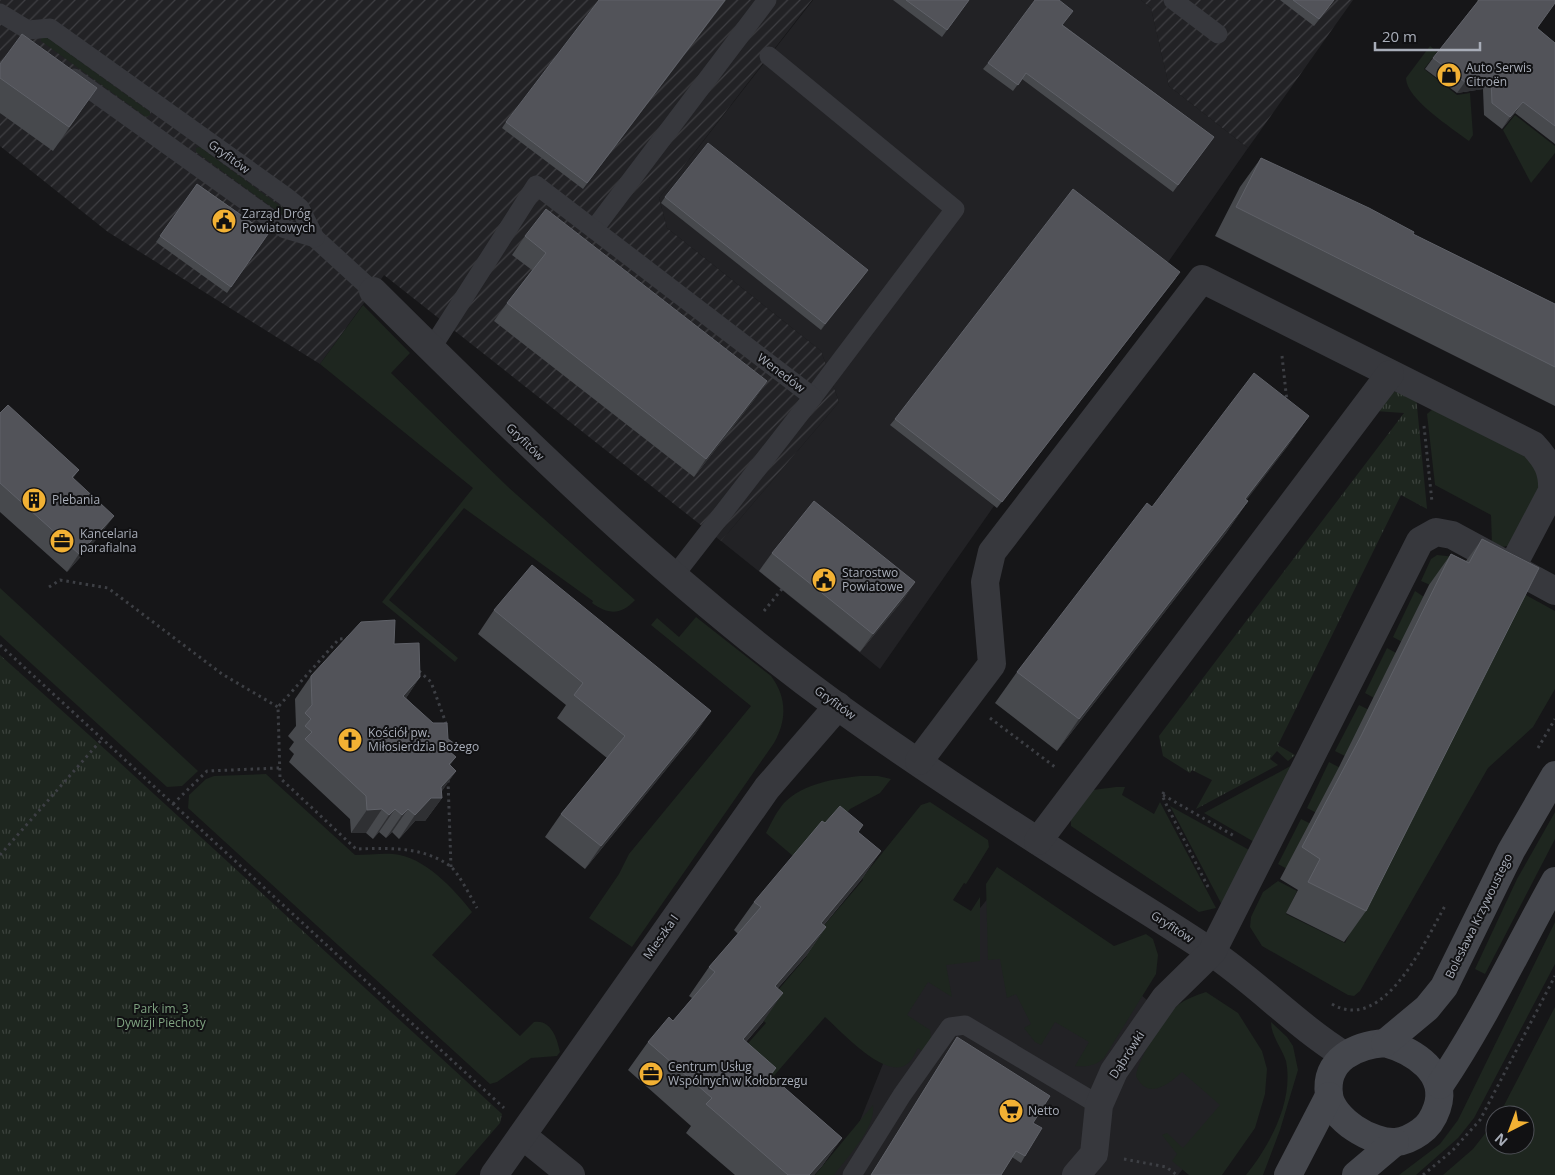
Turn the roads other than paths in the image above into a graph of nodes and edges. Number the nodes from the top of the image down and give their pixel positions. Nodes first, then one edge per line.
1 (767, 0) edge
2 (1173, 0) edge
3 (0, 13) edge
4 (28, 30) junction
5 (1218, 34) dead end
6 (34, 50) edge
7 (769, 56) dead end
8 (62, 70) edge
9 (182, 122) junction
10 (165, 144) junction
11 (594, 229) junction
12 (315, 238) junction
13 (373, 291) joint
14 (431, 349) junction
15 (1390, 374) junction
16 (812, 397) junction
17 (1512, 567) junction
18 (674, 576) junction
19 (1555, 591) edge
20 (838, 706) junction
21 (918, 761) junction
22 (1555, 775) edge
23 (1038, 841) junction
24 (1555, 880) edge
25 (1212, 952) junction
26 (1385, 1043) junction
27 (1344, 1055) junction
28 (1440, 1085) junction
29 (1329, 1096) junction
30 (1099, 1106) junction
31 (517, 1126) junction
32 (1395, 1142) junction
33 (494, 1175) edge
34 (571, 1175) edge
35 (852, 1175) edge
36 (1076, 1175) edge
37 (1288, 1175) edge
38 (1356, 1175) edge

1 - 11 lane
2 - 5 lane
3 - 4 lane
4 - 6 lane
4 - 9 lane, Gryfitów
7 - 16 lane
8 - 10 lane, Gryfitów
9 - 10 lane
9 - 12 lane, Gryfitów
10 - 12 lane, Gryfitów
11 - 14 lane, Wenedów
11 - 16 lane, Wenedów
12 - 13 lane
13 - 14 street, Gryfitów
14 - 18 street, Gryfitów
15 - 17 street
15 - 21 street
15 - 23 street
16 - 18 lane, Wenedów
17 - 19 street
17 - 25 street, Dąbrówki
18 - 20 street, Gryfitów
20 - 21 street, Gryfitów
20 - 31 street, Mieszka I
21 - 23 street, Gryfitów
22 - 26 main road, Bolesława Krzywoustego
23 - 25 street, Gryfitów
24 - 28 main road
25 - 27 street, Gryfitów
25 - 30 street, Dąbrówki
26 - 27 main road
26 - 28 main road
27 - 29 main road
28 - 32 main road
29 - 32 main road
29 - 37 main road
30 - 35 lane
30 - 36 street, Dąbrówki
31 - 33 street, Mieszka I
31 - 34 street
32 - 38 main road

